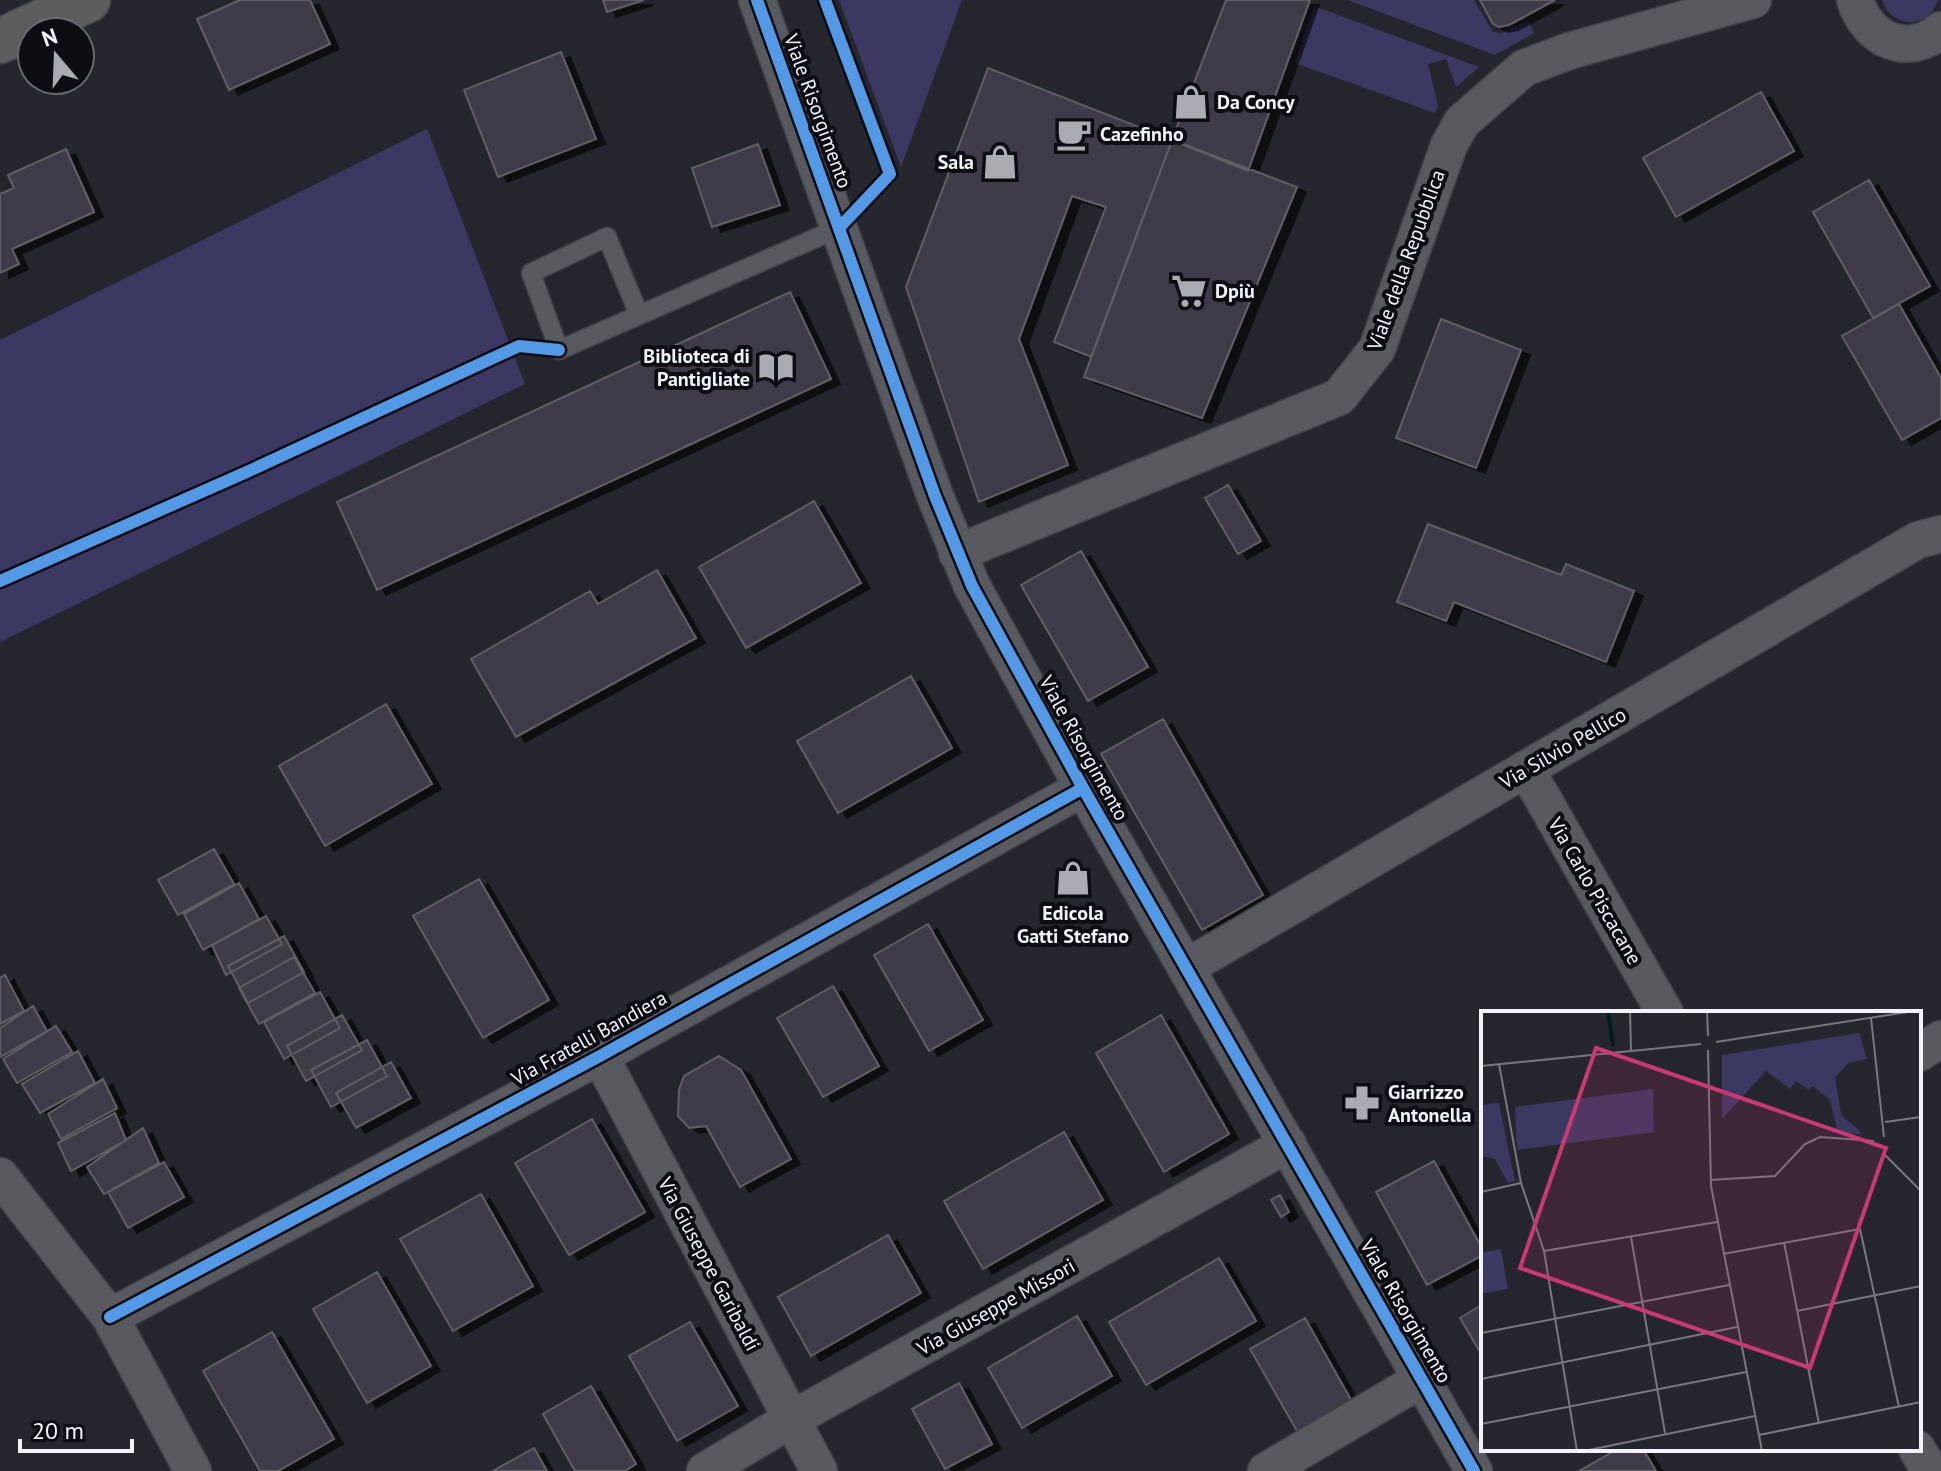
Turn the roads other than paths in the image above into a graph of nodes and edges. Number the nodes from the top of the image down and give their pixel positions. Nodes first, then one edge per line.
1 (88, 0) edge
2 (757, 0) edge
3 (1753, 0) edge
4 (1855, 0) edge
5 (1938, 36) edge
6 (0, 41) edge
7 (839, 228) junction
8 (639, 315) junction
9 (1941, 534) edge
10 (957, 553) junction
11 (1526, 769) junction
12 (1083, 788) junction
13 (1187, 967) junction
14 (1664, 1011) edge
15 (1941, 1039) edge
16 (1921, 1052) edge
17 (600, 1056) junction
18 (1288, 1144) junction
19 (0, 1176) edge
20 (110, 1317) junction
21 (1422, 1379) junction
22 (790, 1420) junction
23 (1918, 1451) edge
24 (193, 1471) edge
25 (705, 1471) edge
26 (819, 1471) edge
27 (1266, 1471) edge
28 (1474, 1471) edge
29 (1930, 1471) edge

1 - 6 street
2 - 7 street, Viale Risorgimento
3 - 10 street, Viale della Repubblica
4 - 5 street
7 - 8 lane
7 - 10 street, Viale Risorgimento
8 - 8 lane
9 - 11 street, Via Silvio Pellico
10 - 12 street, Viale Risorgimento
11 - 13 street, Via Silvio Pellico
11 - 14 street, Via Carlo Piscacane
12 - 13 street, Viale Risorgimento
12 - 17 street, Via Fratelli Bandiera
13 - 18 street, Viale Risorgimento
15 - 16 street
17 - 20 street, Via Fratelli Bandiera
17 - 22 street, Via Giuseppe Garibaldi
18 - 21 street, Viale Risorgimento
18 - 22 street, Via Giuseppe Missori
19 - 20 street
20 - 24 street
21 - 27 street
21 - 28 street, Viale Risorgimento
22 - 25 street, Via Giuseppe Missori
22 - 26 street, Via Giuseppe Garibaldi
23 - 29 street

